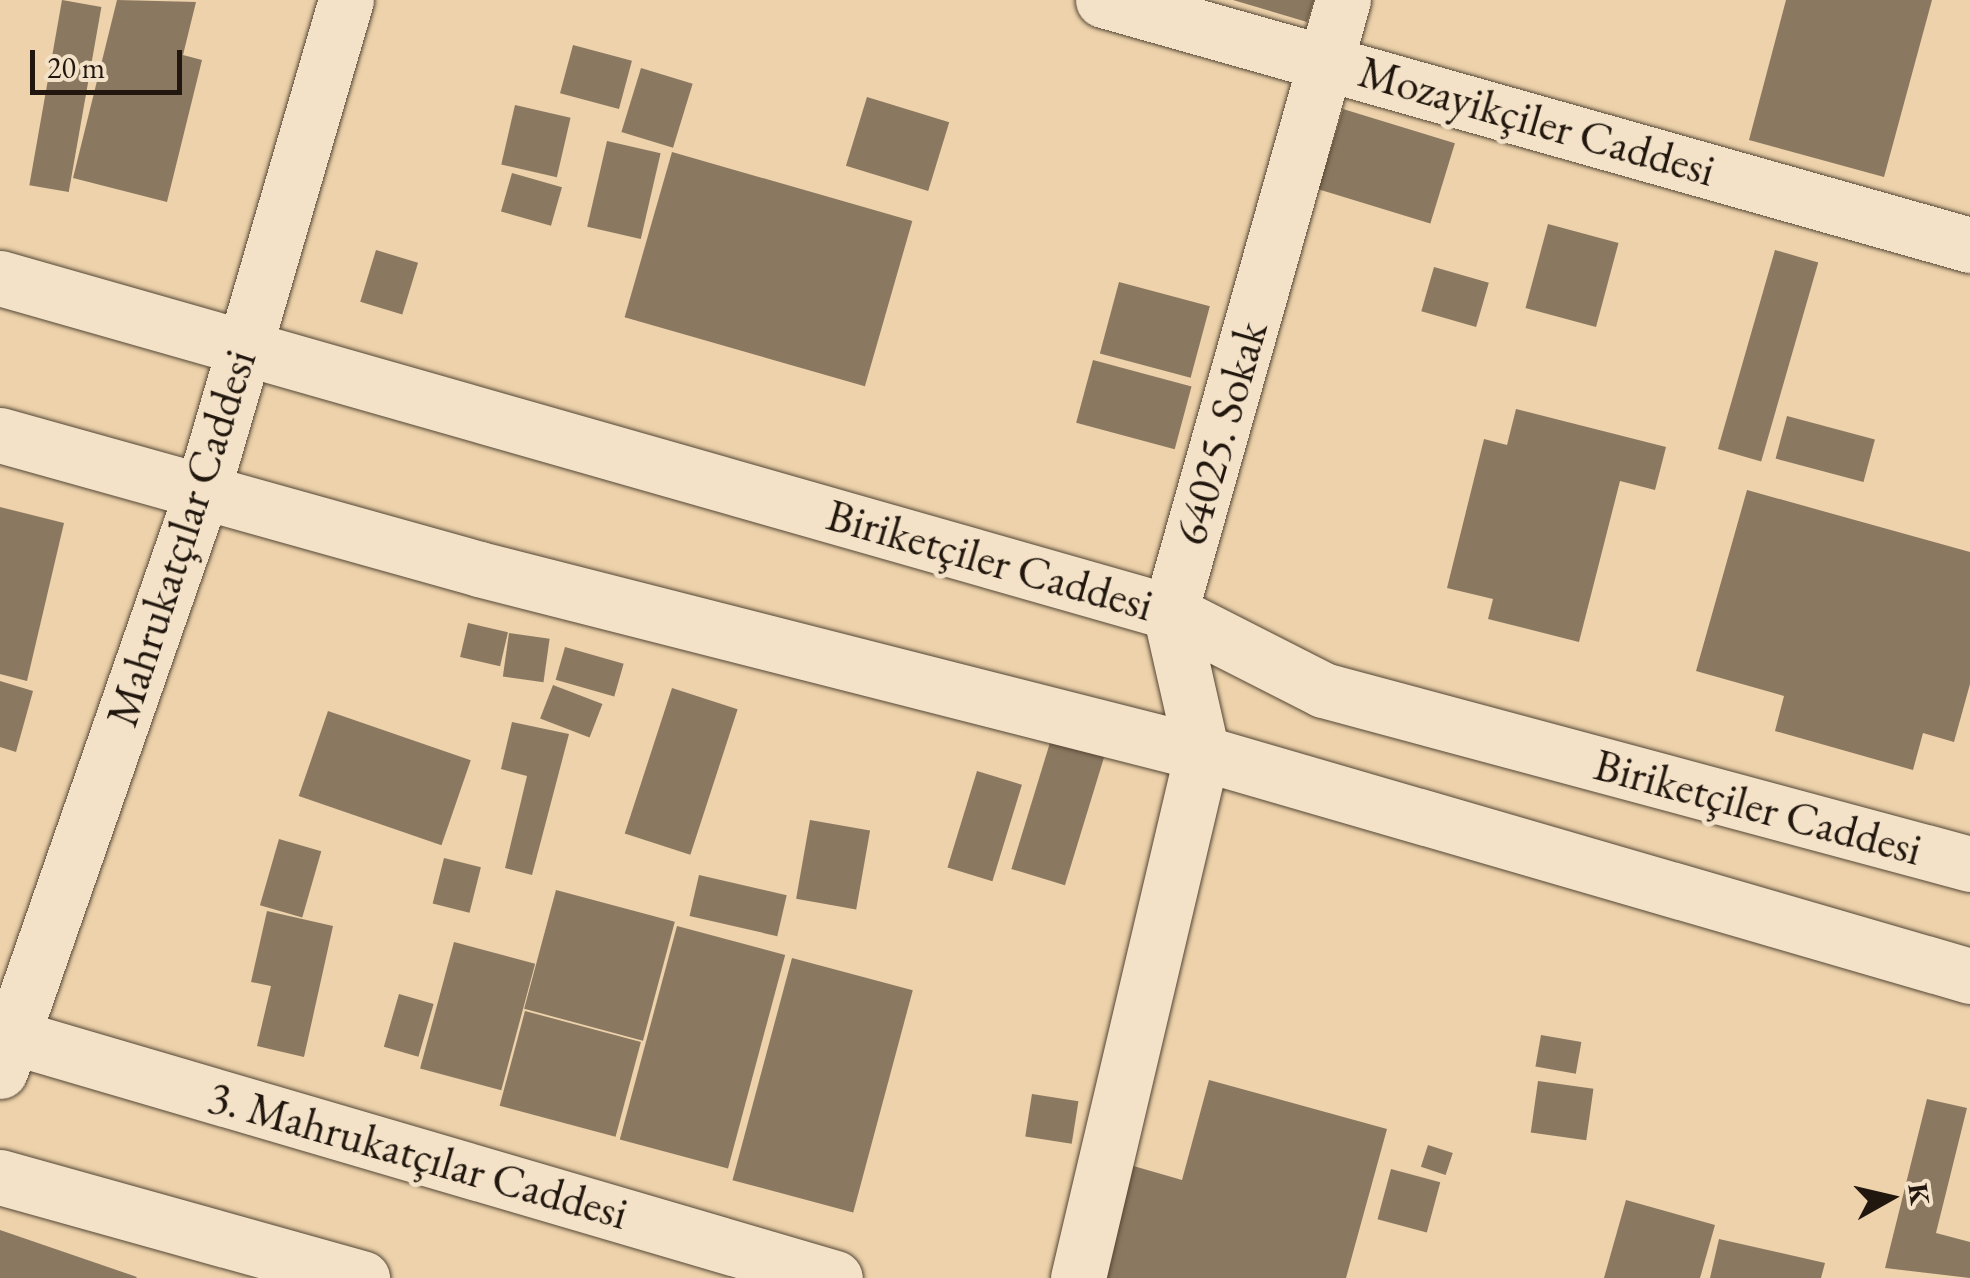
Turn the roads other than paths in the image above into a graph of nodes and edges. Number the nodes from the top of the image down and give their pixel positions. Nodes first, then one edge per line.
1 (346, 0) edge
2 (1103, 0) edge
3 (1343, 0) edge
4 (1326, 62) junction
5 (1970, 245) edge
6 (0, 278) edge
7 (244, 344) junction
8 (0, 435) edge
9 (203, 489) junction
10 (1170, 612) junction
11 (1202, 753) junction
12 (1970, 864) edge
13 (1970, 976) edge
14 (4, 1047) edge
15 (0, 1177) edge
16 (362, 1278) edge
17 (835, 1278) edge
18 (1078, 1278) edge

1 - 7 street, Mahrukatçılar Caddesi
2 - 4 street, Mozayikçiler Caddesi
3 - 4 street, 64025. Sokak
4 - 5 street, Mozayikçiler Caddesi
4 - 10 street, 64025. Sokak
6 - 7 street, Biriketçiler Caddesi
7 - 9 street, Mahrukatçılar Caddesi
7 - 10 street, Biriketçiler Caddesi
8 - 9 street
9 - 11 street
9 - 14 street, Mahrukatçılar Caddesi
10 - 11 street, 64025. Sokak
10 - 12 street, Biriketçiler Caddesi
11 - 13 street
11 - 18 street, 64025. Sokak
14 - 17 street, 3. Mahrukatçılar Caddesi
15 - 16 street

